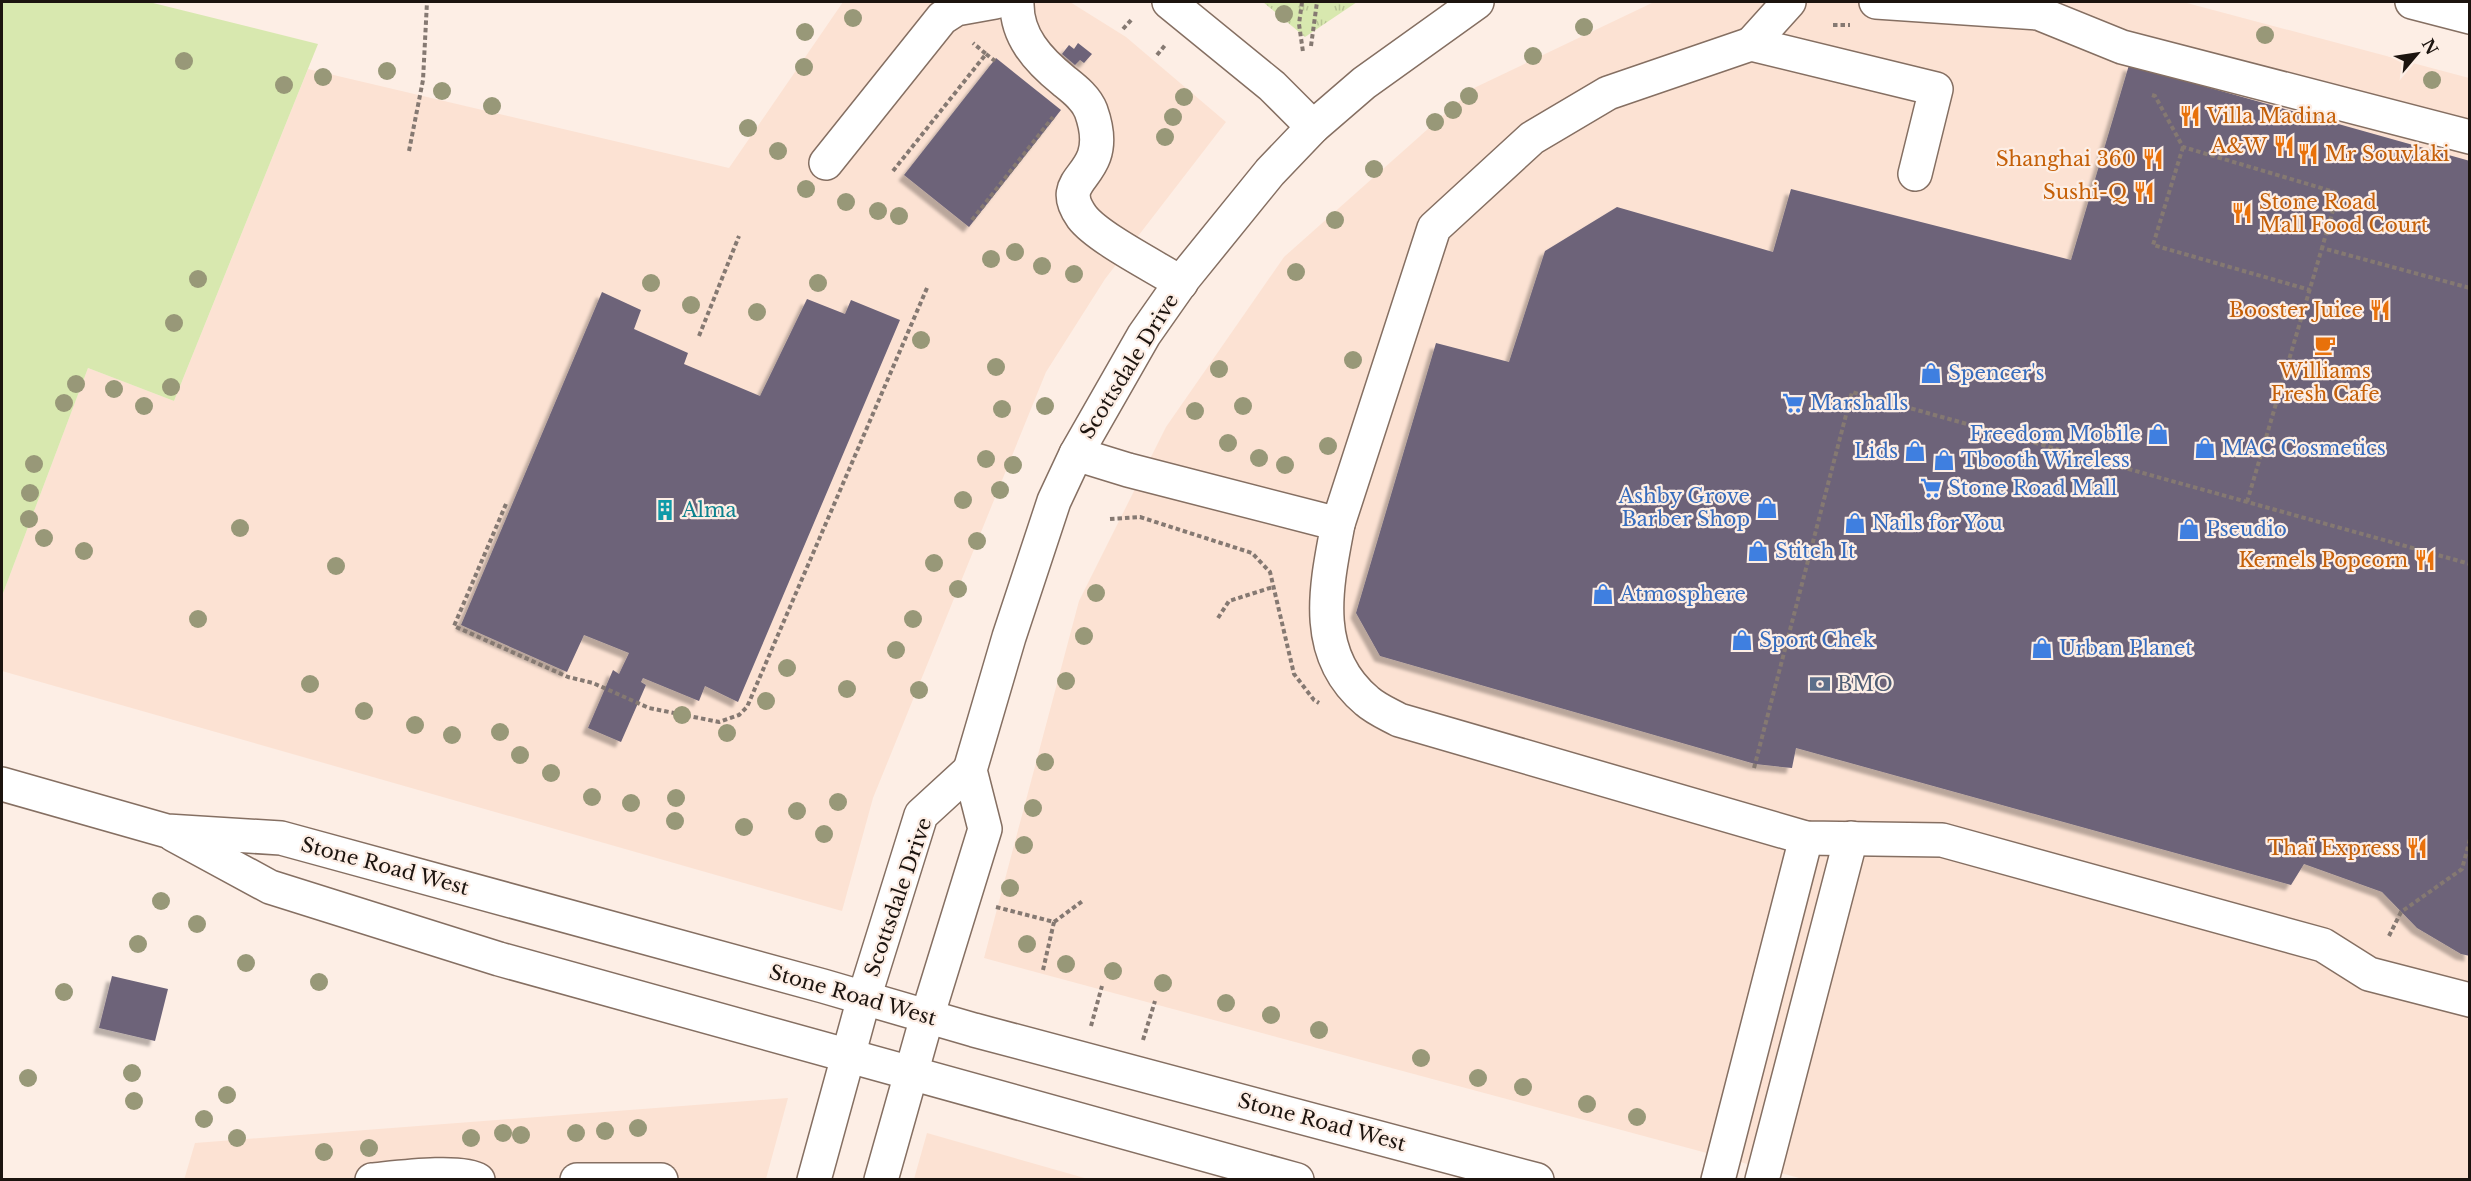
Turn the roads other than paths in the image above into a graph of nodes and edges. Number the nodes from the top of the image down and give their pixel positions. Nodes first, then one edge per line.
1 (996, 2) edge
2 (1017, 2) edge
3 (1169, 2) edge
4 (1477, 2) edge
5 (1789, 2) edge
6 (1876, 2) edge
7 (2412, 2) edge
8 (2469, 17) edge
9 (1751, 44) junction
10 (1313, 127) junction
11 (2469, 137) edge
12 (826, 163) dead end
13 (1915, 174) dead end
14 (1181, 283) junction
15 (1076, 454) junction
16 (1338, 524) junction
17 (970, 770) junction
18 (2, 784) edge
19 (167, 831) junction
20 (1806, 838) junction
21 (1851, 838) junction
22 (864, 998) junction
23 (2469, 1000) edge
24 (927, 1017) junction
25 (848, 1055) junction
26 (911, 1073) junction
27 (1484, 1173) edge
28 (372, 1179) edge
29 (478, 1179) edge
30 (577, 1179) edge
31 (661, 1179) edge
32 (814, 1179) edge
33 (881, 1179) edge
34 (1297, 1179) edge
35 (1537, 1179) edge
36 (1718, 1179) edge
37 (1762, 1179) edge

1 - 12 main road
2 - 14 main road
3 - 10 main road
4 - 10 main road, Scottsdale Drive
5 - 9 main road
6 - 11 main road
7 - 8 main road
9 - 13 main road
9 - 16 main road
10 - 14 main road, Scottsdale Drive
14 - 15 main road, Scottsdale Drive
15 - 16 main road
15 - 17 main road, Scottsdale Drive
16 - 20 main road
17 - 22 main road, Scottsdale Drive
17 - 24 main road
18 - 19 main road, Stone Road West
19 - 22 main road, Stone Road West
19 - 25 main road, Stone Road West
20 - 21 main road
20 - 36 main road
21 - 23 main road
21 - 37 main road
22 - 24 main road, Stone Road West
22 - 25 main road, Scottsdale Drive
24 - 26 main road
24 - 27 main road, Stone Road West
25 - 26 main road, Stone Road West
25 - 32 main road, Scottsdale Drive
26 - 33 main road
26 - 34 main road, Stone Road West
27 - 35 main road, Stone Road West
28 - 29 main road
30 - 31 main road

